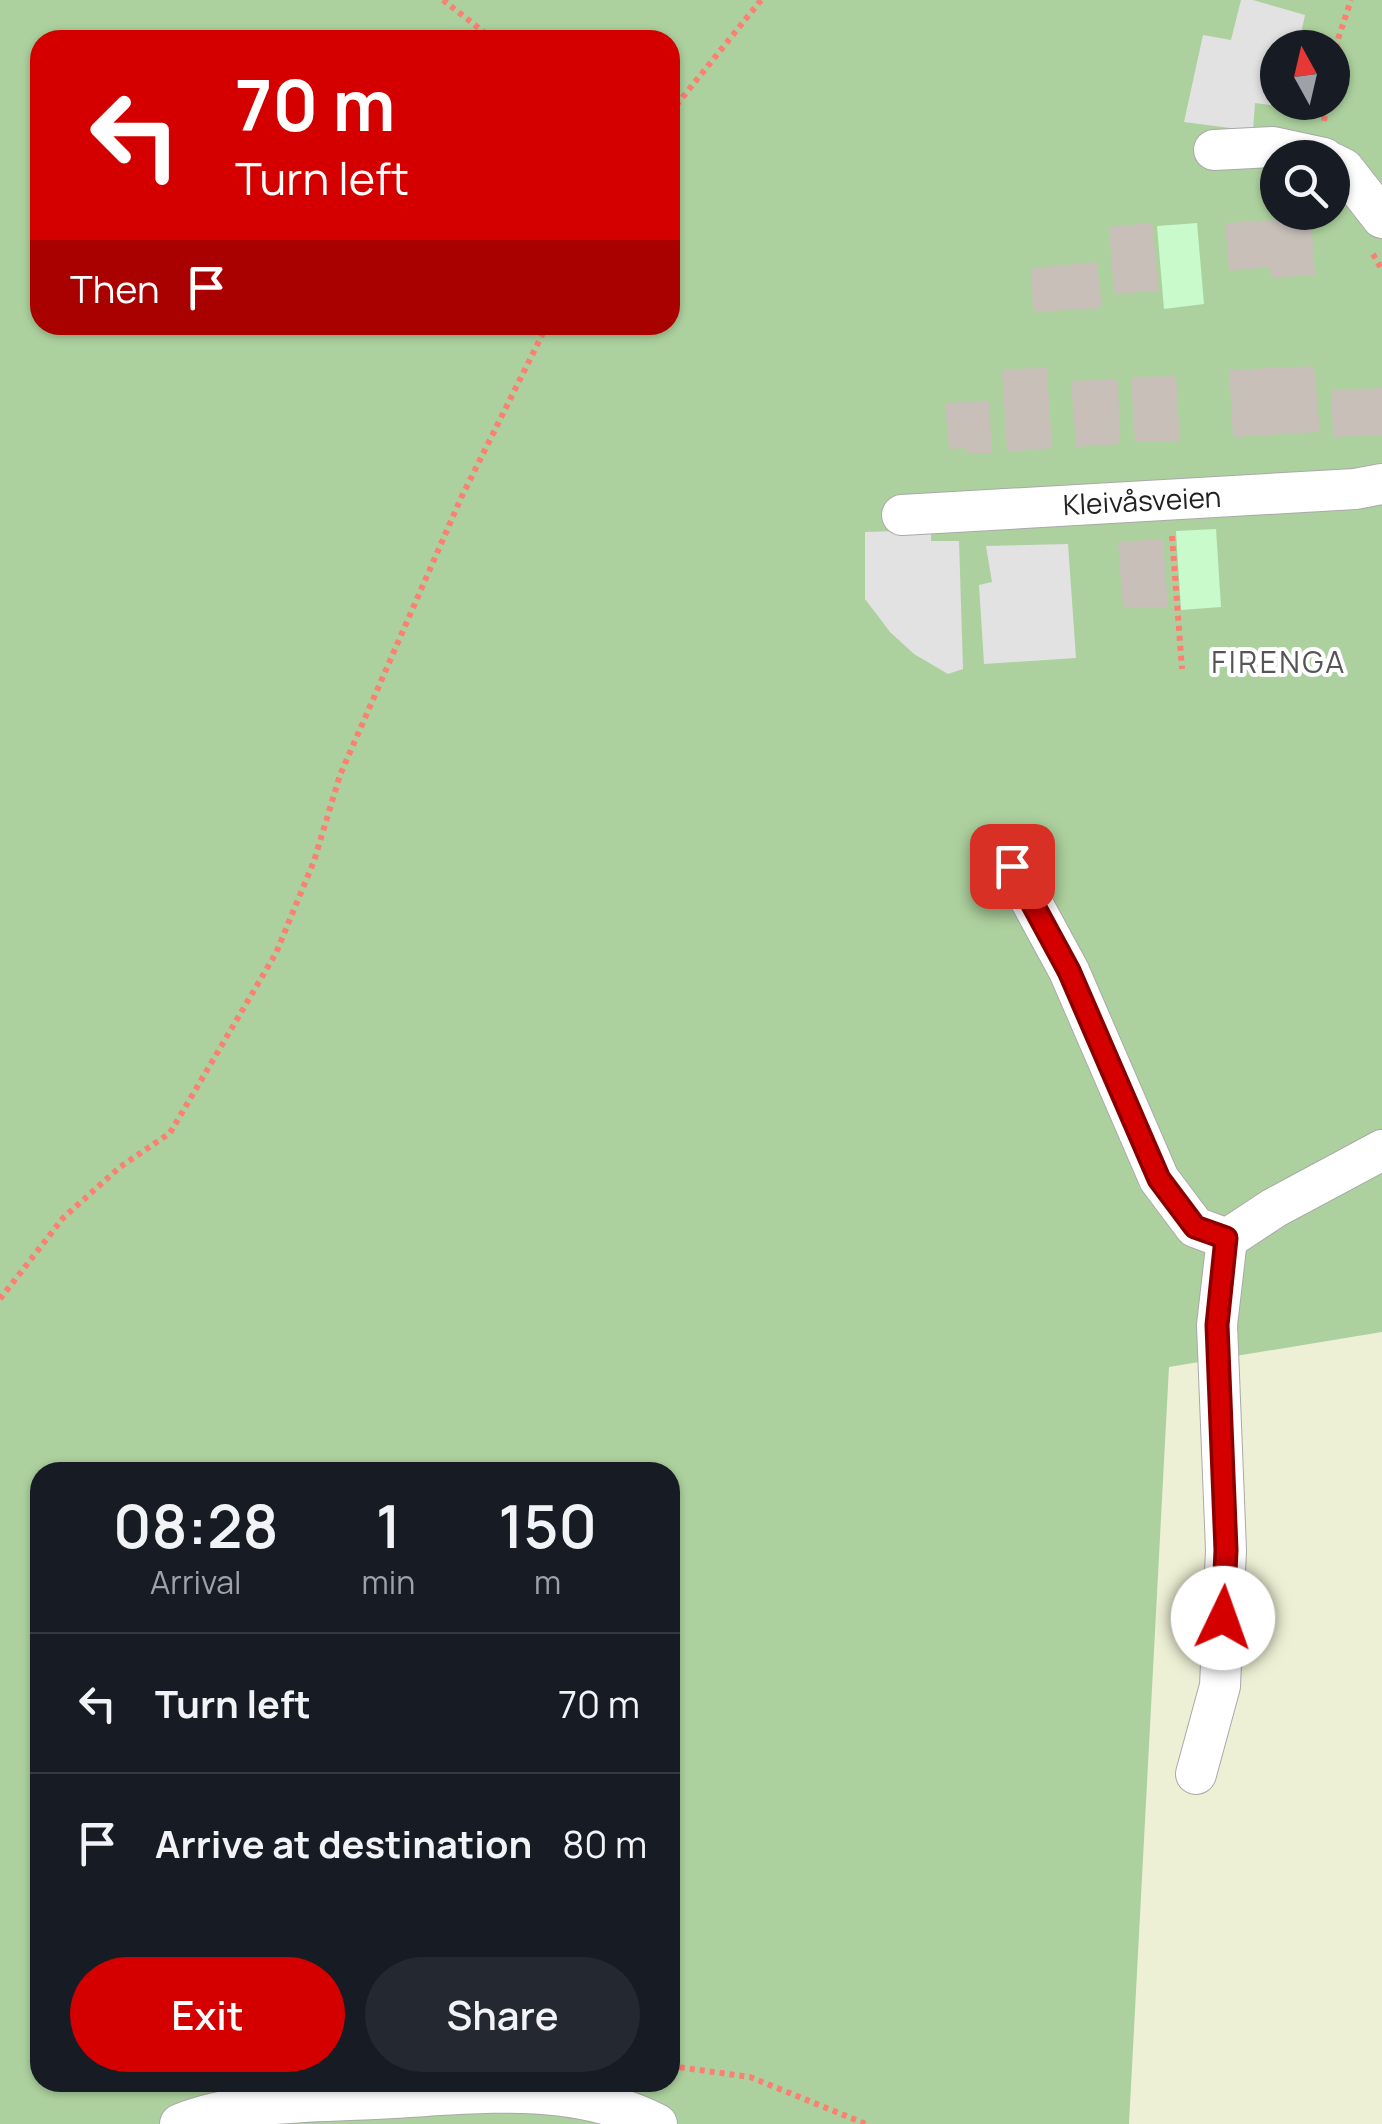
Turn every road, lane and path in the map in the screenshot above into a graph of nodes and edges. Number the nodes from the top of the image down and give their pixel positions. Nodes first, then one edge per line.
1 (443, 0) edge
2 (761, 0) edge
3 (1351, 0) edge
4 (481, 30) edge
5 (1343, 30) edge
6 (680, 101) edge
7 (1260, 148) edge
8 (1214, 150) dead end
9 (1350, 178) edge
10 (1382, 218) edge
11 (543, 335) edge
12 (1382, 484) edge
13 (1169, 500) junction
14 (902, 515) dead end
15 (1182, 668) dead end
16 (1012, 866) dead end
17 (1382, 1150) edge
18 (1226, 1238) junction
19 (0, 1299) edge
20 (1196, 1774) dead end
21 (680, 2067) edge
22 (180, 2124) edge
23 (658, 2124) edge
24 (866, 2124) edge

1 - 4 path
2 - 6 path
3 - 5 path
7 - 8 street
9 - 10 street
11 - 19 path
12 - 13 street, Kleivåsveien
13 - 14 street, Kleivåsveien
13 - 15 path
16 - 18 street
17 - 18 street
18 - 20 street
21 - 24 path
22 - 23 street

